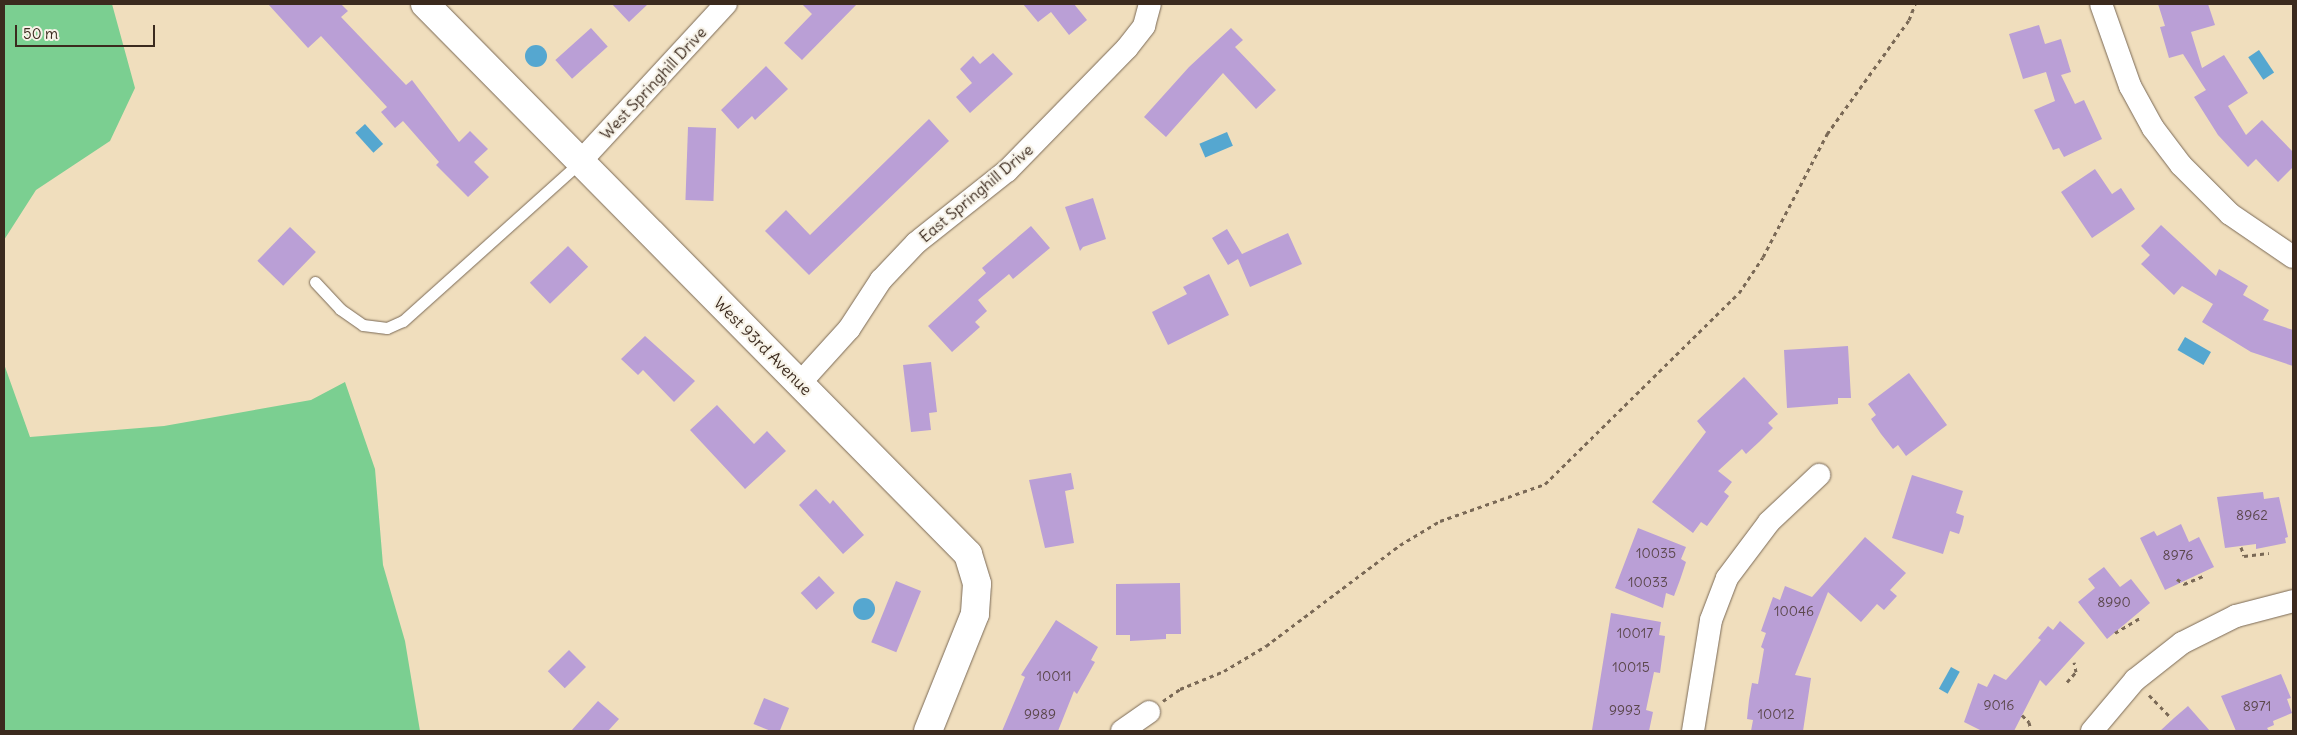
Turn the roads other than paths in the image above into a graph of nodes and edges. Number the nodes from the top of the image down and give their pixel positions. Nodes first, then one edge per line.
1 (425, 4) edge
2 (726, 4) edge
3 (1150, 4) edge
4 (2101, 4) edge
5 (580, 162) junction
6 (2293, 257) edge
7 (315, 282) dead end
8 (800, 383) junction
9 (1819, 475) dead end
10 (2293, 601) edge
11 (1149, 712) road end
12 (928, 731) edge
13 (1122, 731) edge
14 (1692, 731) edge
15 (2092, 731) edge

1 - 5 street, West 93rd Avenue
2 - 5 street, West Springhill Drive
3 - 8 street, East Springhill Drive
4 - 6 street
5 - 7 lane
5 - 8 street, West 93rd Avenue
8 - 12 street, West 93rd Avenue
9 - 14 street
10 - 15 street
11 - 13 street

